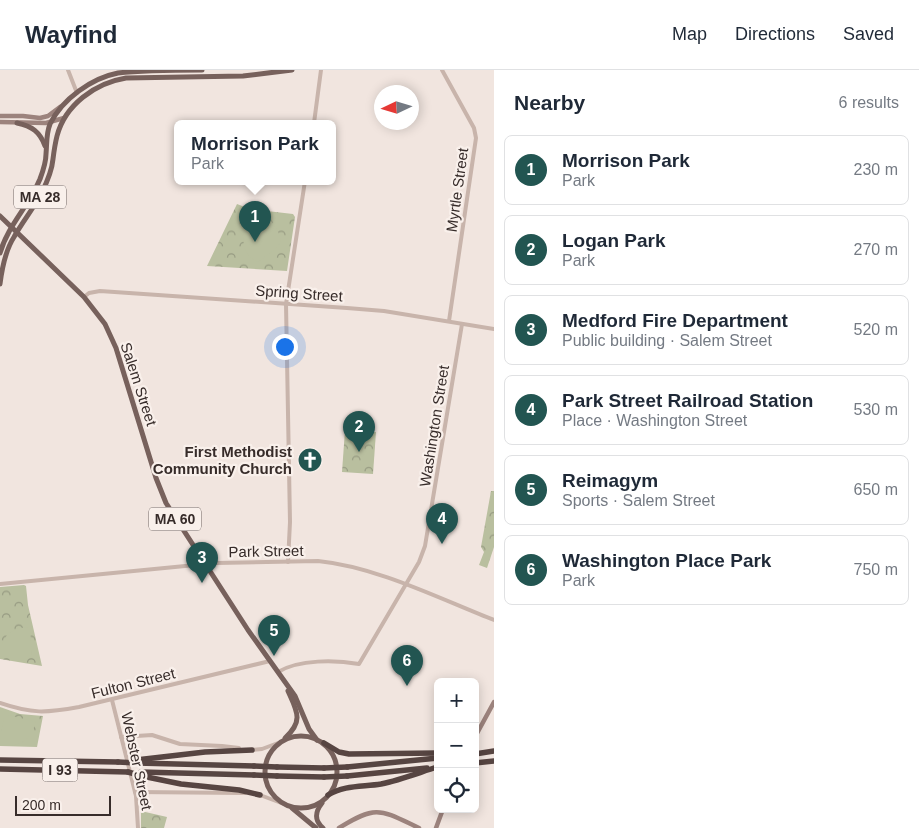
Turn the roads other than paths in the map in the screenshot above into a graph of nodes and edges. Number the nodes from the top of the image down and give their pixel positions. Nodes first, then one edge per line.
1 (68, 70) edge
2 (163, 70) edge
3 (202, 70) edge
4 (292, 70) edge
5 (321, 70) edge
6 (442, 70) edge
7 (77, 93) junction
8 (67, 101) junction
9 (0, 116) edge
10 (64, 118) junction
11 (314, 120) edge
12 (0, 122) edge
13 (17, 123) junction
14 (51, 123) junction
15 (46, 140) junction
16 (55, 143) junction
17 (46, 150) junction
18 (304, 185) edge
19 (0, 216) edge
20 (11, 227) junction
21 (16, 232) junction
22 (0, 253) edge
23 (0, 284) edge
24 (86, 299) junction
25 (286, 304) junction
26 (449, 321) junction
27 (462, 324) junction
28 (494, 329) edge
29 (288, 562) junction
30 (205, 564) junction
31 (0, 584) edge
32 (405, 585) junction
33 (494, 620) edge
34 (270, 661) junction
35 (278, 672) junction
36 (285, 683) junction
37 (112, 700) junction
38 (494, 702) edge
39 (0, 703) edge
40 (479, 730) edge
41 (121, 737) junction
42 (283, 739) junction
43 (318, 740) junction
44 (278, 743) junction
45 (324, 743) junction
46 (252, 750) junction
47 (494, 752) edge
48 (434, 753) edge
49 (479, 753) edge
50 (434, 758) edge
51 (0, 760) edge
52 (137, 761) junction
53 (494, 761) edge
54 (479, 763) edge
55 (434, 767) edge
56 (434, 768) edge
57 (0, 769) edge
58 (142, 774) junction
59 (135, 792) junction
60 (260, 795) junction
61 (326, 797) junction
62 (287, 805) junction
63 (442, 813) edge
64 (138, 828) edge
65 (316, 828) edge
66 (323, 828) edge
67 (340, 828) edge
68 (418, 828) edge
69 (436, 828) edge

1 - 7 street
2 - 3 main road, MA 28
2 - 7 main road, MA 28
4 - 10 main road, MA 28
5 - 11 street
6 - 26 street, Myrtle Street
7 - 8 main road, MA 28
8 - 9 main road
8 - 14 main road, MA 28
10 - 14 main road
10 - 16 main road, MA 28
12 - 13 main road
13 - 14 main road
13 - 17 main road
14 - 15 main road, MA 28
15 - 16 main road
15 - 17 main road, MA 28
16 - 21 main road, MA 28
17 - 20 main road, MA 28
18 - 25 street
19 - 20 main road, Salem Street / MA 60
20 - 21 main road, Salem Street / MA 60
20 - 22 main road, MA 28
21 - 23 main road, MA 28
21 - 24 main road, Salem Street / MA 60
24 - 25 street, Spring Street
24 - 30 main road, Salem Street / MA 60
25 - 26 street, Spring Street
25 - 29 street
26 - 27 street, Spring Street
27 - 28 street, Spring Street
27 - 32 street, Washington Street
29 - 30 street, Park Street
29 - 32 street, Park Street
30 - 31 street, Park Street
30 - 34 main road, Salem Street / MA 60
32 - 33 street, Park Street
32 - 35 street, Washington Street
34 - 35 main road, Salem Street / MA 60
34 - 37 street, Fulton Street
35 - 36 main road, Salem Street / MA 60
36 - 42 main road, Salem Street / MA 60
36 - 43 main road, Salem Street / MA 60
37 - 39 street, Fulton Street
37 - 41 street, Webster Street
38 - 40 main road
41 - 46 street
41 - 59 street, Webster Street
42 - 43 main road
42 - 44 main road, MA 60
43 - 45 main road
44 - 46 street
44 - 62 main road, MA 60
45 - 48 highway
45 - 61 main road
46 - 52 highway
47 - 49 highway
50 - 52 highway, I 93, bridge
51 - 52 highway, I 93, bridge
53 - 54 highway
55 - 58 highway, I 93, bridge
56 - 61 highway
57 - 58 highway, I 93, bridge
58 - 60 highway
59 - 60 street
59 - 64 street, Webster Street
60 - 62 street
61 - 62 main road
61 - 66 main road
62 - 65 main road, MA 60
63 - 69 main road
67 - 68 main road

